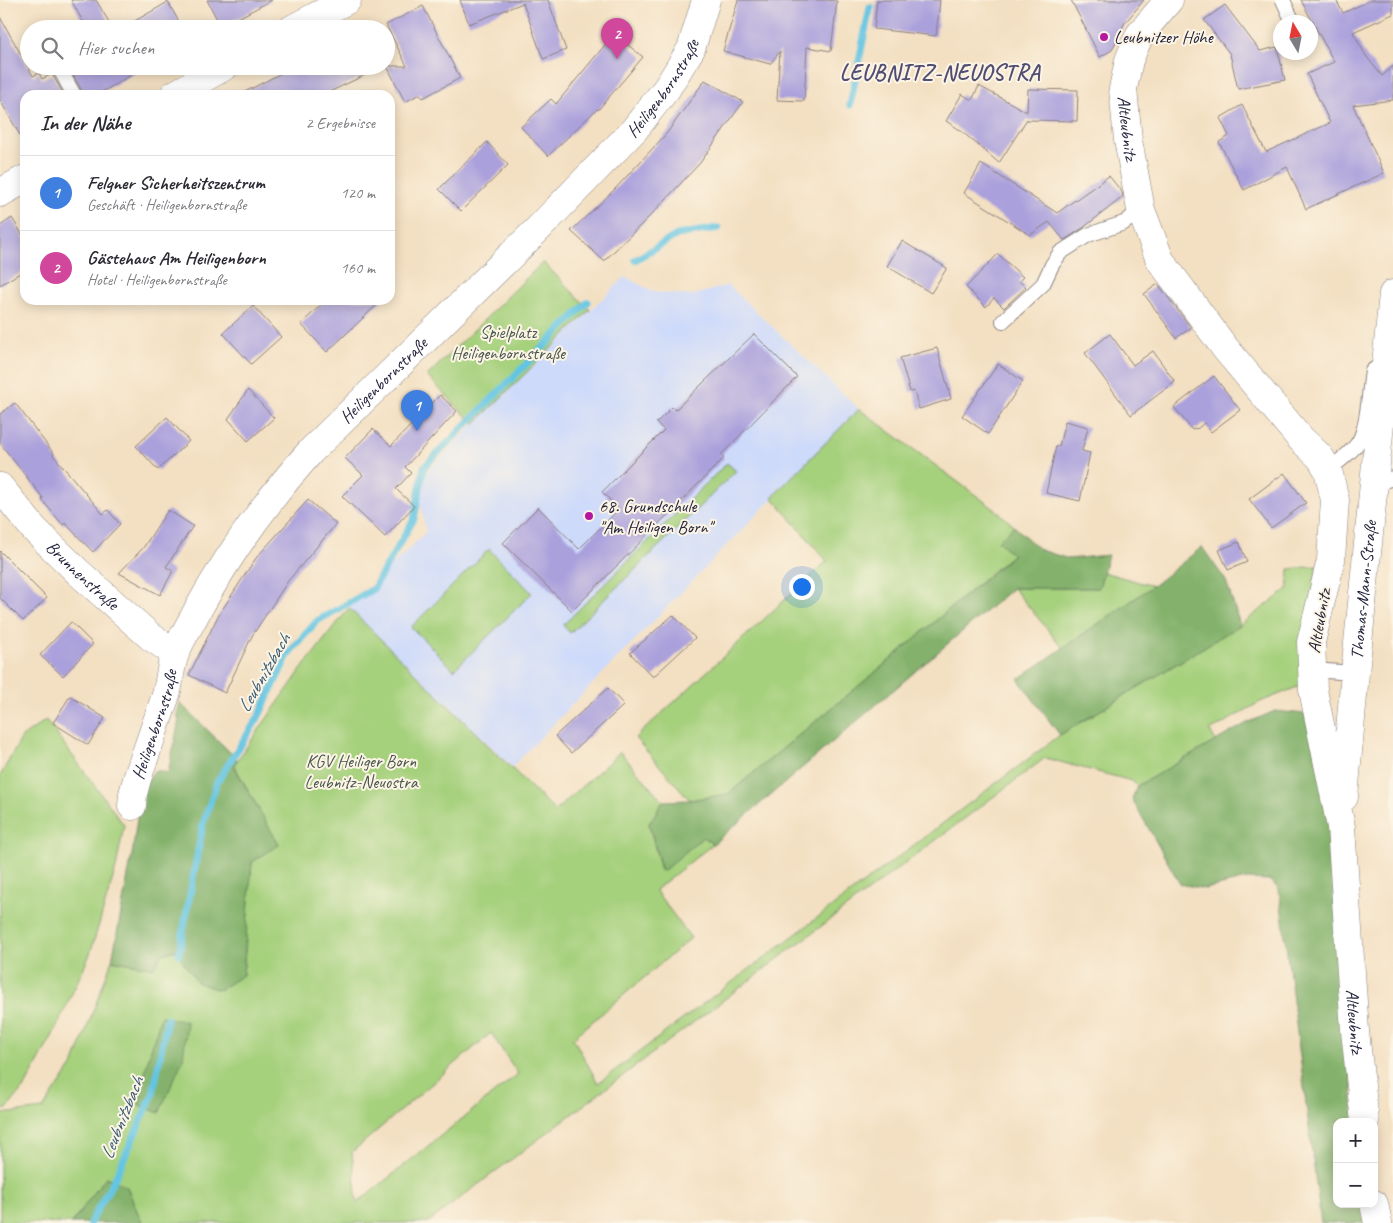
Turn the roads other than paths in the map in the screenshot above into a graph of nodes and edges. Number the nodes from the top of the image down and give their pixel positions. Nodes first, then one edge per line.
1 (347, 0) edge
2 (706, 0) edge
3 (1169, 0) edge
4 (1283, 0) edge
5 (304, 15) edge
6 (1290, 15) edge
7 (63, 75) edge
8 (209, 75) edge
9 (71, 90) edge
10 (183, 90) edge
11 (20, 182) edge
12 (0, 193) edge
13 (1141, 210) junction
14 (1393, 294) edge
15 (1003, 321) dead end
16 (1390, 361) edge
17 (1386, 432) edge
18 (1328, 470) junction
19 (1383, 482) edge
20 (0, 487) edge
21 (175, 653) junction
22 (1312, 670) junction
23 (1355, 673) junction
24 (132, 806) dead end
25 (1341, 827) junction
26 (1365, 1118) edge
27 (1375, 1208) edge
28 (1378, 1223) edge

1 - 5 street
2 - 21 street, Heiligenbornstraße
3 - 13 street, Altleubnitz
4 - 6 lane
7 - 9 lane
8 - 10 street
11 - 12 street
13 - 15 lane
13 - 18 street, Altleubnitz
14 - 16 street, Thomas-Mann-Straße
16 - 17 street, Thomas-Mann-Straße
16 - 18 lane
17 - 19 street, Thomas-Mann-Straße
18 - 22 street, Altleubnitz
19 - 23 street, Thomas-Mann-Straße
20 - 21 street, Brunnenstraße
21 - 24 street, Heiligenbornstraße
22 - 23 lane
22 - 25 street, Altleubnitz
23 - 25 street, Thomas-Mann-Straße
25 - 26 street, Altleubnitz
27 - 28 street

